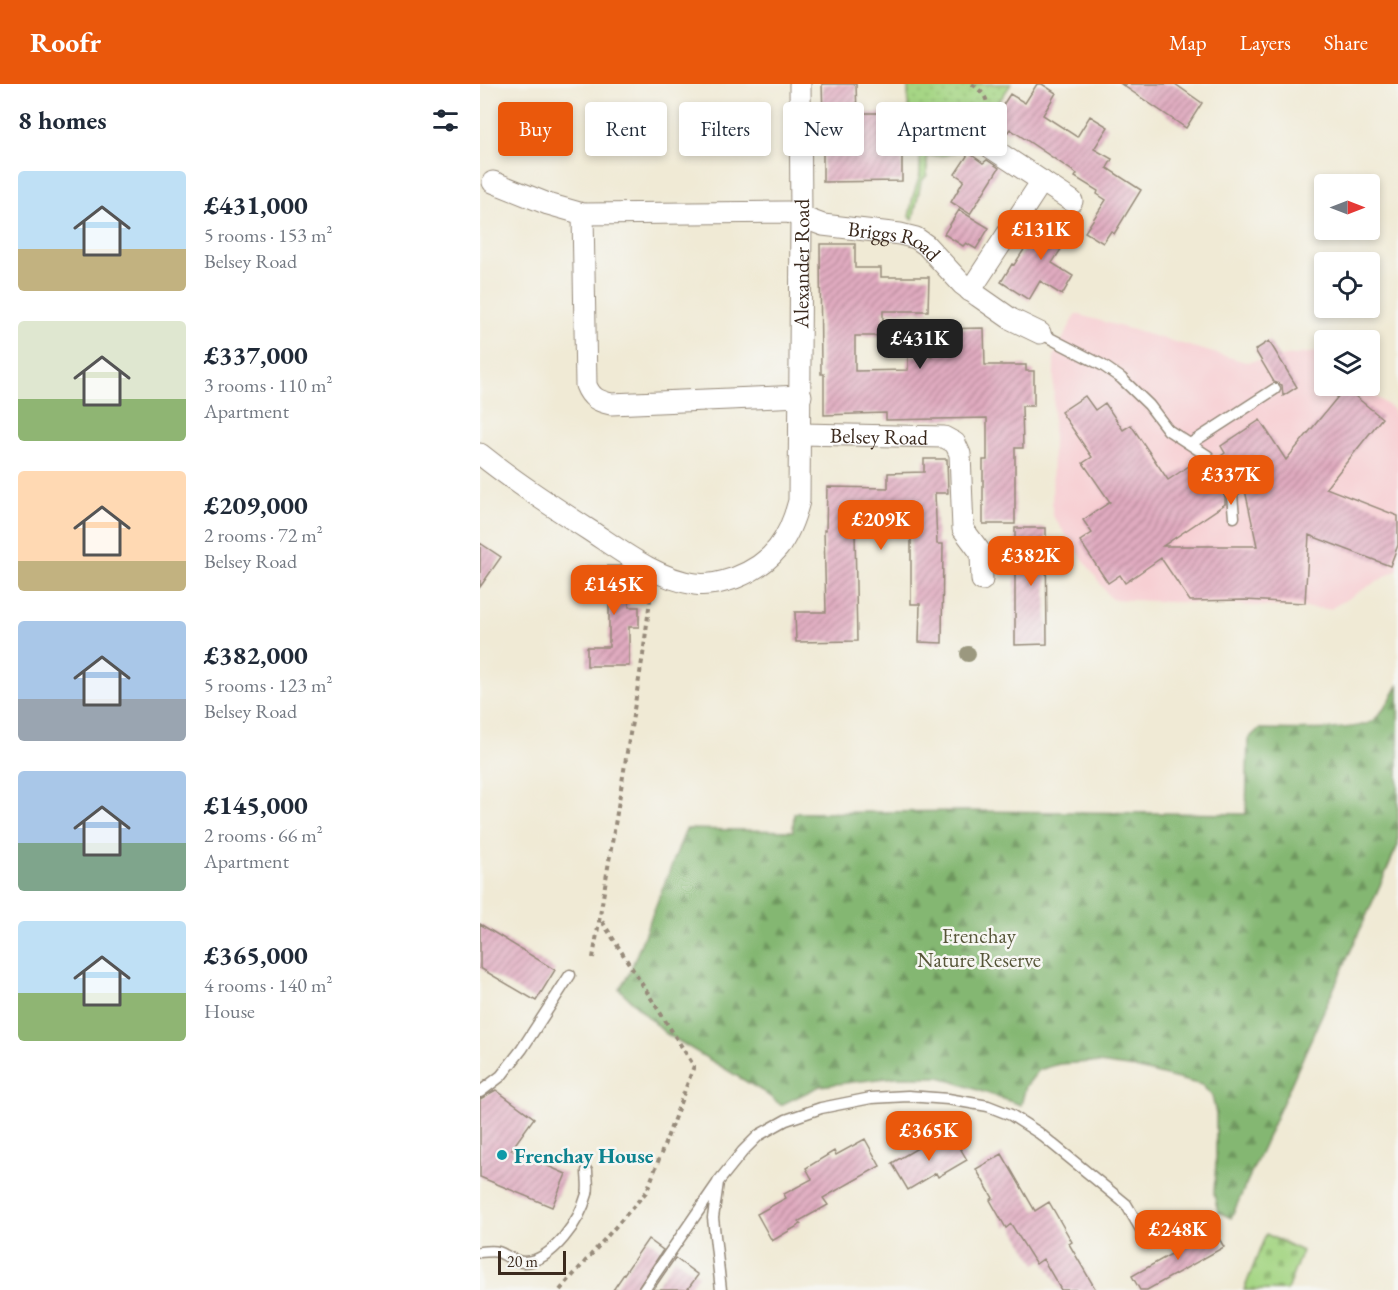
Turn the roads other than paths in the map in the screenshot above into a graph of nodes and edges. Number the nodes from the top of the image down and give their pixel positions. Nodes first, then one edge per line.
1 (800, 84) edge
2 (1004, 156) edge
3 (1042, 181) junction
4 (492, 182) dead end
5 (1072, 201) dead end
6 (583, 214) junction
7 (801, 218) junction
8 (970, 291) junction
9 (1040, 333) joint
10 (1275, 389) dead end
11 (801, 396) junction
12 (801, 439) junction
13 (1190, 444) junction
14 (480, 454) edge
15 (1234, 517) dead end
16 (982, 580) dead end
17 (570, 975) dead end
18 (480, 1092) edge
19 (587, 1171) dead end
20 (718, 1182) junction
21 (1149, 1244) dead end
22 (480, 1252) edge
23 (644, 1290) edge
24 (721, 1290) edge

1 - 7 street, Alexander Road
2 - 3 street
3 - 5 street
3 - 8 street
4 - 6 street, Briggs Road
6 - 7 street, Briggs Road
6 - 11 street
7 - 8 street, Briggs Road
7 - 11 street, Alexander Road
8 - 9 street, Briggs Road
9 - 13 lane
10 - 13 lane
11 - 12 street, Alexander Road
12 - 14 street, Alexander Road
12 - 16 street, Belsey Road
13 - 15 lane
17 - 18 lane
19 - 22 lane
20 - 21 lane
20 - 23 lane
20 - 24 lane

